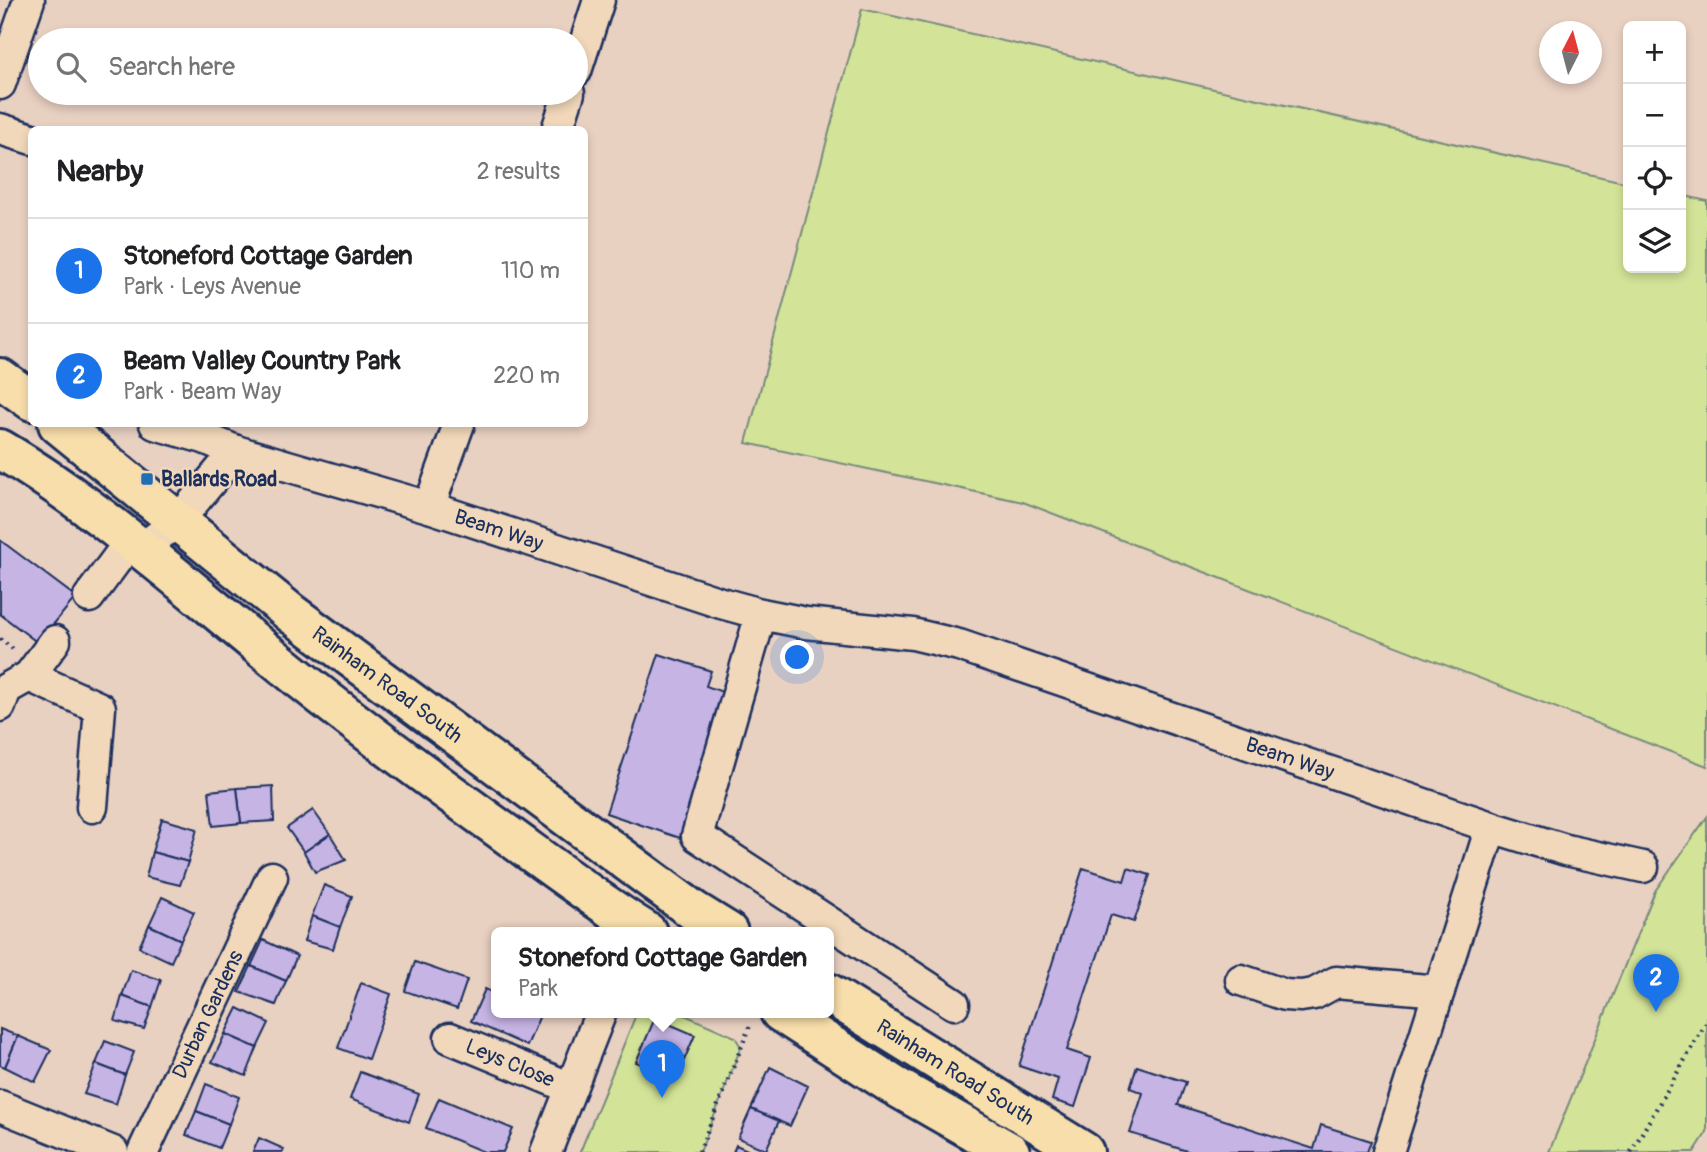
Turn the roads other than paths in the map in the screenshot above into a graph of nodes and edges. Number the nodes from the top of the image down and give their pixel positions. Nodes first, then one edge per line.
1 (29, 0) edge
2 (599, 0) edge
3 (588, 34) edge
4 (0, 84) edge
5 (565, 105) edge
6 (557, 126) edge
7 (0, 129) edge
8 (28, 138) edge
9 (0, 378) edge
10 (28, 398) edge
11 (62, 427) edge
12 (166, 427) edge
13 (458, 427) edge
14 (0, 449) edge
15 (236, 451) junction
16 (429, 507) junction
17 (177, 522) junction
18 (136, 544) junction
19 (89, 597) dead end
20 (761, 614) junction
21 (55, 641) dead end
22 (9, 689) edge
23 (92, 807) dead end
24 (1491, 827) junction
25 (1643, 867) dead end
26 (272, 877) dead end
27 (660, 886) junction
28 (636, 927) edge
29 (640, 927) edge
30 (720, 927) edge
31 (1241, 980) dead end
32 (1438, 992) junction
33 (834, 997) edge
34 (954, 1003) dead end
35 (599, 1018) edge
36 (789, 1018) edge
37 (450, 1038) dead end
38 (571, 1088) junction
39 (0, 1106) edge
40 (113, 1152) edge
41 (143, 1152) edge
42 (546, 1152) edge
43 (1010, 1152) edge
44 (1084, 1152) edge
45 (1388, 1152) edge

1 - 4 street
2 - 3 street
5 - 6 street
7 - 8 street
9 - 10 main road
11 - 17 main road, Rainham Road South
12 - 15 street, Beam Way
13 - 16 street
14 - 18 main road
15 - 16 street, Beam Way
15 - 17 street
16 - 20 street, Beam Way
17 - 18 street
17 - 27 main road, Rainham Road South
18 - 19 street
18 - 28 main road
20 - 24 street, Beam Way
20 - 34 street
21 - 22 street
22 - 23 street
24 - 25 street, Beam Way
24 - 32 street
26 - 41 street, Durban Gardens
27 - 29 main road
27 - 30 main road, Rainham Road South
31 - 32 street
32 - 45 street
33 - 44 main road, Rainham Road South
35 - 38 street
36 - 43 main road, Rainham Road South
37 - 38 street, Leys Close
38 - 42 street
39 - 40 street

